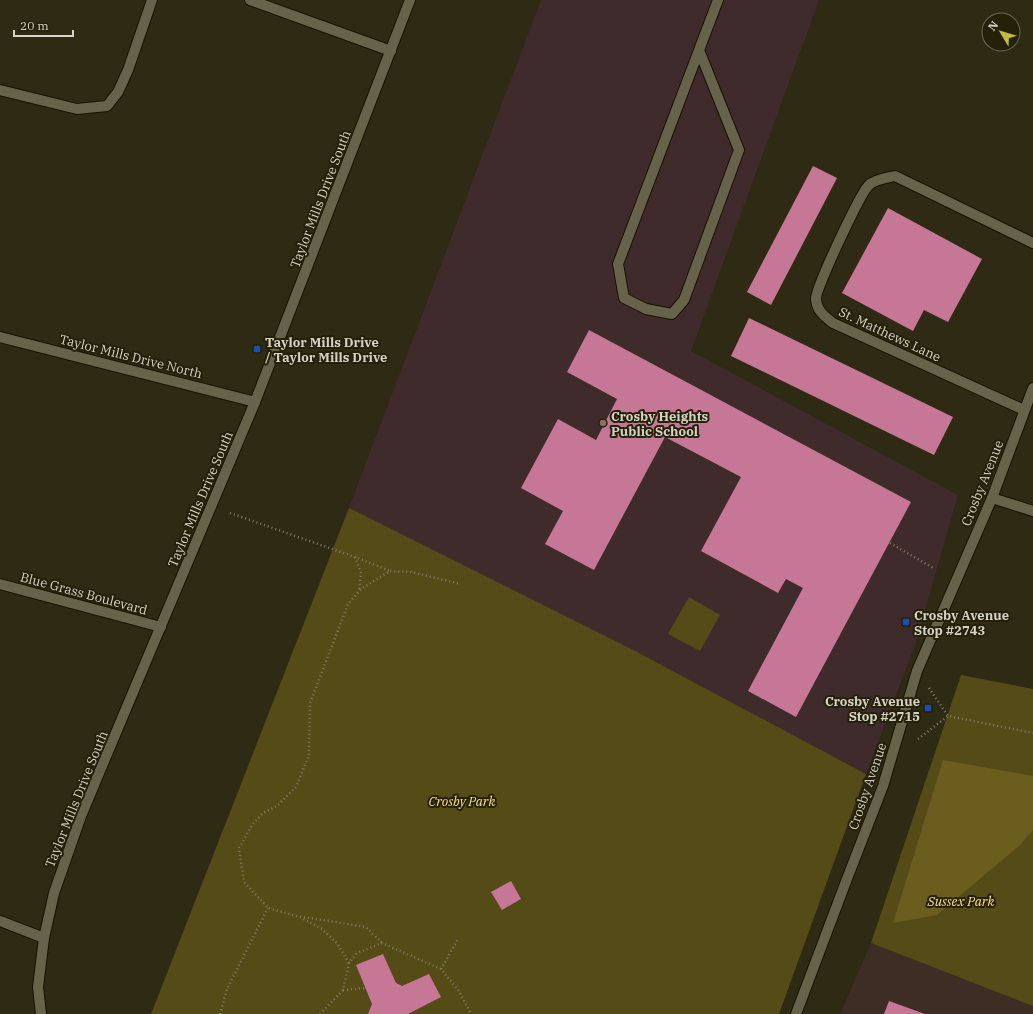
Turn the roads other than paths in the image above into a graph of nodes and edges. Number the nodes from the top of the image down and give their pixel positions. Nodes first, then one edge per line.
1 (152, 0) edge
2 (250, 0) edge
3 (410, 0) edge
4 (718, 0) edge
5 (699, 50) junction
6 (391, 51) junction
7 (0, 90) edge
8 (1033, 243) edge
9 (0, 337) edge
10 (1033, 388) edge
11 (255, 402) junction
12 (1024, 410) junction
13 (992, 498) junction
14 (1033, 511) edge
15 (0, 584) edge
16 (161, 626) junction
17 (0, 921) edge
18 (44, 938) junction
19 (41, 1014) edge
20 (796, 1014) edge

1 - 7 street
2 - 6 street
3 - 6 street, Taylor Mills Drive South
4 - 5 street
5 - 5 street
6 - 11 street, Taylor Mills Drive South
8 - 12 street, St. Matthews Lane
9 - 11 street, Taylor Mills Drive North
10 - 12 street, Crosby Avenue
11 - 16 street, Taylor Mills Drive South
12 - 13 street, Crosby Avenue
13 - 14 street
13 - 20 street, Crosby Avenue
15 - 16 street, Blue Grass Boulevard
16 - 18 street, Taylor Mills Drive South
17 - 18 street
18 - 19 street, Taylor Mills Drive South

